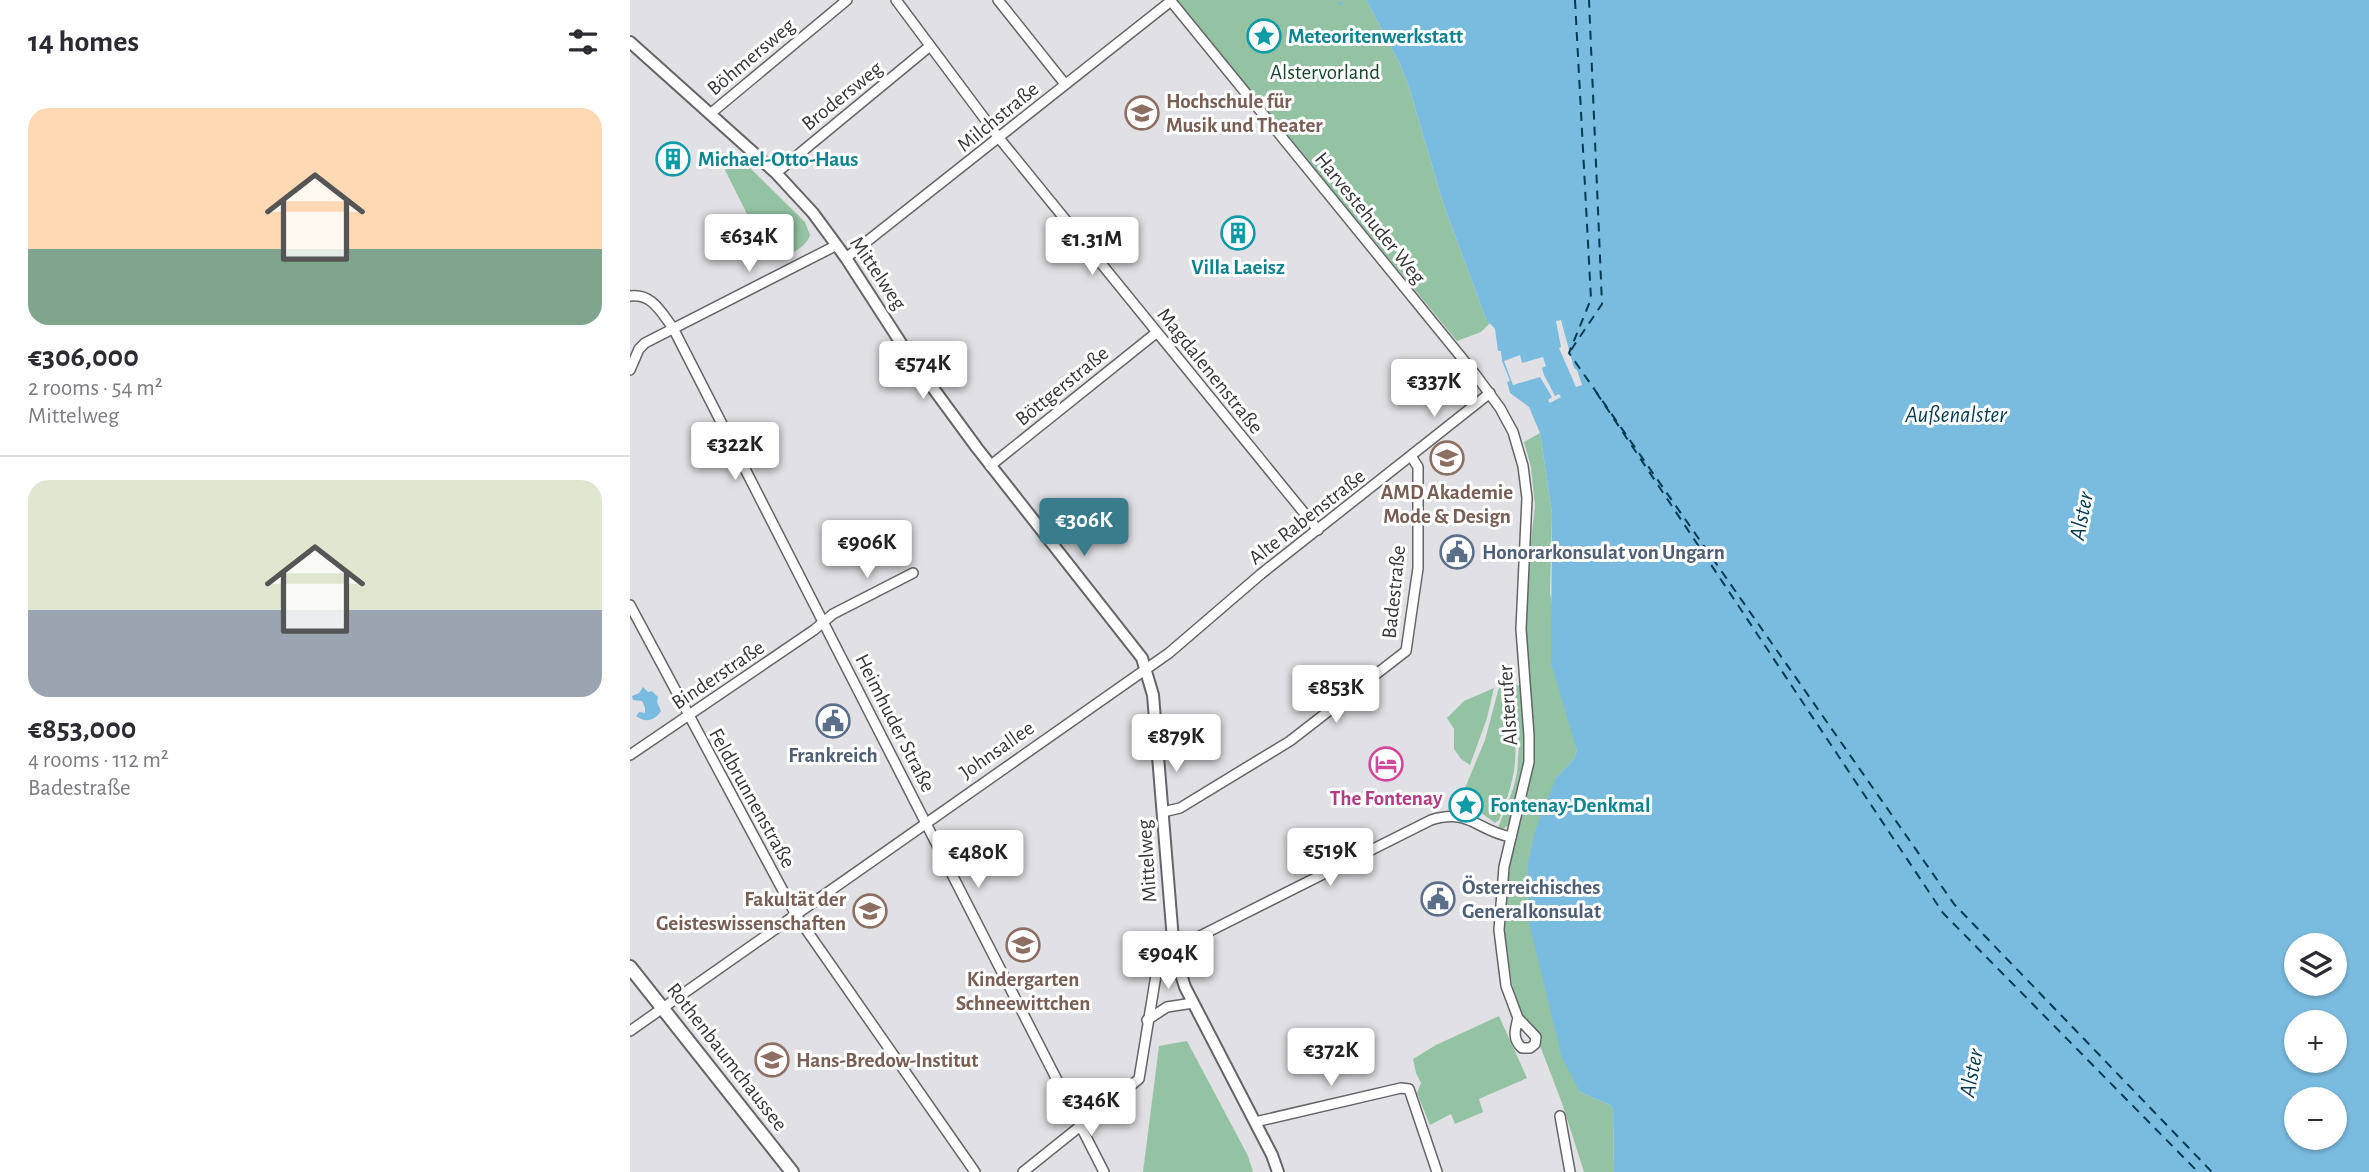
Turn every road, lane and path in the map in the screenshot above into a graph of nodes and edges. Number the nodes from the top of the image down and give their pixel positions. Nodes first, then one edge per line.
1 (847, 0) edge
2 (896, 0) edge
3 (998, 0) edge
4 (1170, 1) edge
5 (630, 42) edge
6 (930, 46) junction
7 (1065, 84) junction
8 (710, 114) junction
9 (999, 138) junction
10 (776, 173) junction
11 (836, 245) junction
12 (846, 258) junction
13 (630, 296) edge
14 (673, 328) junction
15 (1156, 333) junction
16 (630, 370) edge
17 (1490, 393) junction
18 (1411, 457) junction
19 (990, 466) junction
20 (1318, 530) junction
21 (913, 573) dead end
22 (630, 605) edge
23 (824, 622) junction
24 (1146, 669) junction
25 (688, 717) junction
26 (630, 755) edge
27 (1163, 812) junction
28 (927, 821) junction
29 (1511, 837) junction
30 (796, 915) junction
31 (1174, 952) junction
32 (630, 967) edge
33 (1193, 1003) junction
34 (664, 1007) junction
35 (1518, 1018) dead end
36 (1147, 1020) junction
37 (630, 1031) edge
38 (1560, 1116) dead end
39 (1255, 1122) junction
40 (1081, 1127) junction
41 (792, 1172) edge
42 (975, 1172) edge
43 (1023, 1172) edge
44 (1104, 1172) edge
45 (1278, 1172) edge
46 (1437, 1172) edge
47 (1570, 1172) edge

1 - 8 street, Böhmersweg
2 - 6 street, Magdalenenstraße
3 - 7 street
4 - 7 street, Milchstraße
4 - 17 street, Harvestehuder Weg
5 - 8 street, Mittelweg
6 - 9 street, Magdalenenstraße
6 - 10 street, Brodersweg
7 - 9 street, Milchstraße
8 - 10 street, Mittelweg
9 - 12 street, Milchstraße
9 - 15 street, Magdalenenstraße
10 - 11 street, Mittelweg
11 - 12 street, Mittelweg
11 - 14 street
12 - 19 street, Mittelweg
13 - 14 street, Heimhuder Straße
14 - 16 street
14 - 23 street, Heimhuder Straße
15 - 19 street, Böttgerstraße
15 - 20 street, Magdalenenstraße
17 - 18 street, Alte Rabenstraße
17 - 29 street, Alsterufer
18 - 20 street, Alte Rabenstraße
18 - 27 street, Badestraße
19 - 24 street, Mittelweg
20 - 24 street, Alte Rabenstraße
21 - 23 street, Binderstraße
22 - 25 street, Feldbrunnenstraße
23 - 25 street, Binderstraße
23 - 28 street, Heimhuder Straße
24 - 27 street, Mittelweg
24 - 28 street, Johnsallee
25 - 26 street, Binderstraße
25 - 30 street, Feldbrunnenstraße
27 - 31 street, Mittelweg
28 - 30 street, Johnsallee
28 - 40 street, Heimhuder Straße
29 - 31 street
29 - 35 street, Alsterufer
30 - 34 street, Johnsallee
30 - 42 street, Feldbrunnenstraße
31 - 33 street, Mittelweg
31 - 36 street
32 - 34 main road, Rothenbaumchaussee
33 - 36 street
33 - 39 street, Mittelweg
34 - 37 street, Johnsallee
34 - 41 main road, Rothenbaumchaussee
36 - 40 street
38 - 47 street
39 - 45 street, Mittelweg
39 - 46 street
40 - 43 street
40 - 44 street, Heimhuder Straße

